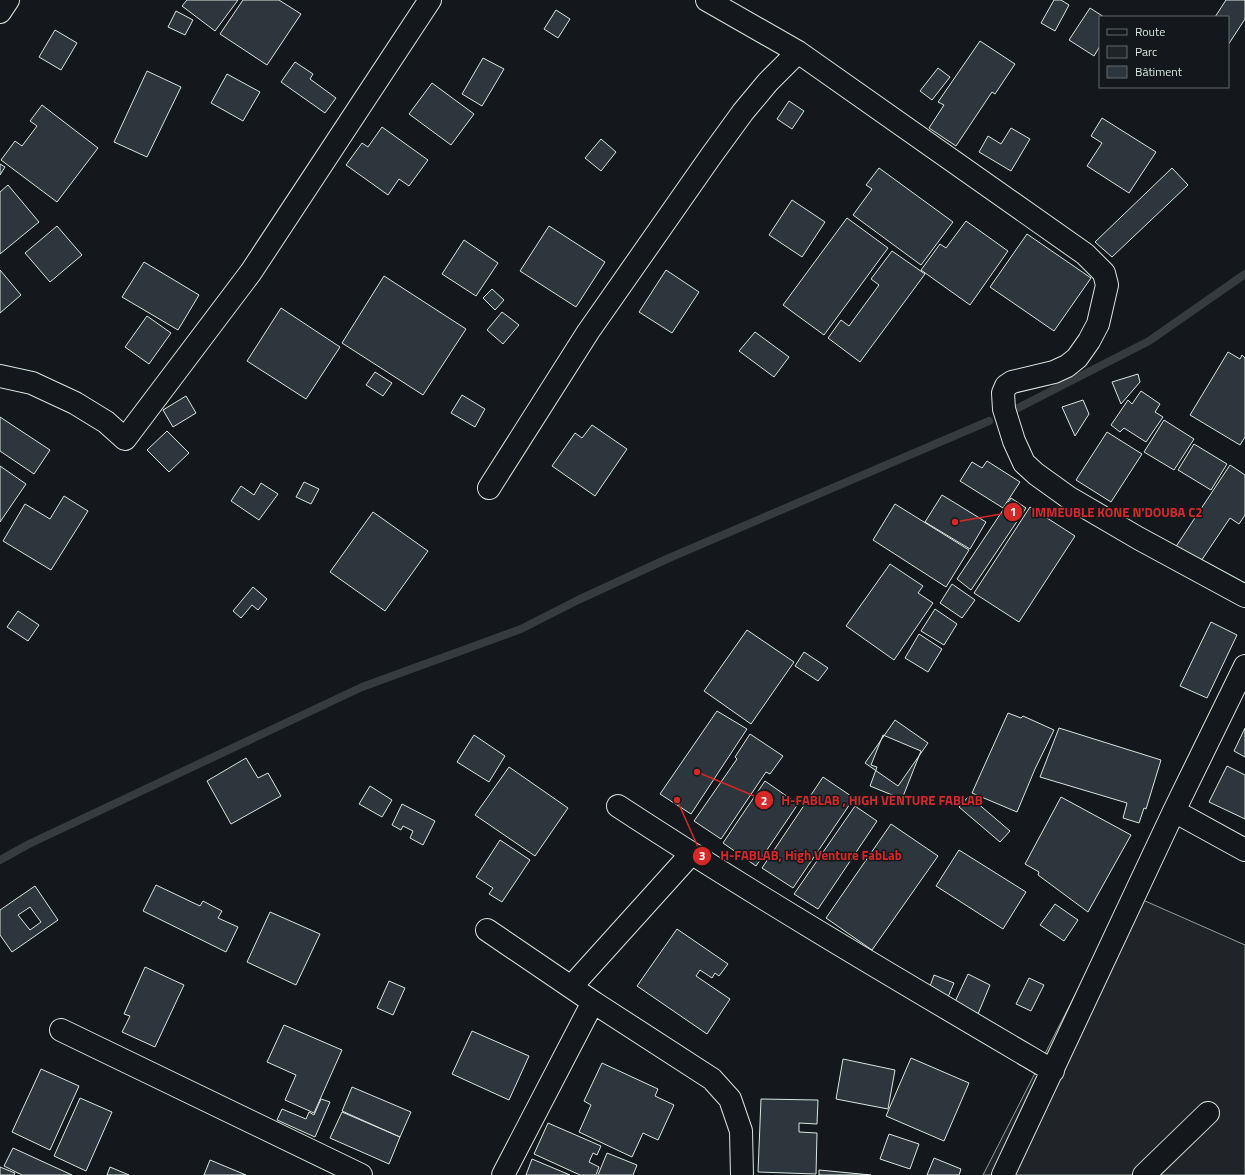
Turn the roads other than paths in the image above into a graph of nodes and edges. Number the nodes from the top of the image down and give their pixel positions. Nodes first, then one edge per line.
1 (8, 0) edge
2 (430, 0) edge
3 (707, 0) edge
4 (0, 12) edge
5 (798, 52) junction
6 (0, 376) edge
7 (489, 488) dead end
8 (1245, 596) edge
9 (1245, 666) edge
10 (618, 806) dead end
11 (1174, 811) junction
12 (1245, 850) edge
13 (691, 854) junction
14 (487, 930) dead end
15 (571, 987) junction
16 (593, 1002) junction
17 (61, 1030) dead end
18 (1053, 1071) junction
19 (1208, 1113) dead end
20 (361, 1175) edge
21 (502, 1175) edge
22 (742, 1175) edge
23 (1003, 1175) edge
24 (1144, 1175) edge

1 - 4 street
2 - 6 street
3 - 5 street
5 - 7 street
5 - 8 street
9 - 11 street
10 - 13 street
11 - 12 street
11 - 18 street
13 - 15 street
13 - 18 street
14 - 15 street
15 - 16 street
16 - 21 street
16 - 22 street
17 - 20 street
18 - 23 street
19 - 24 street

